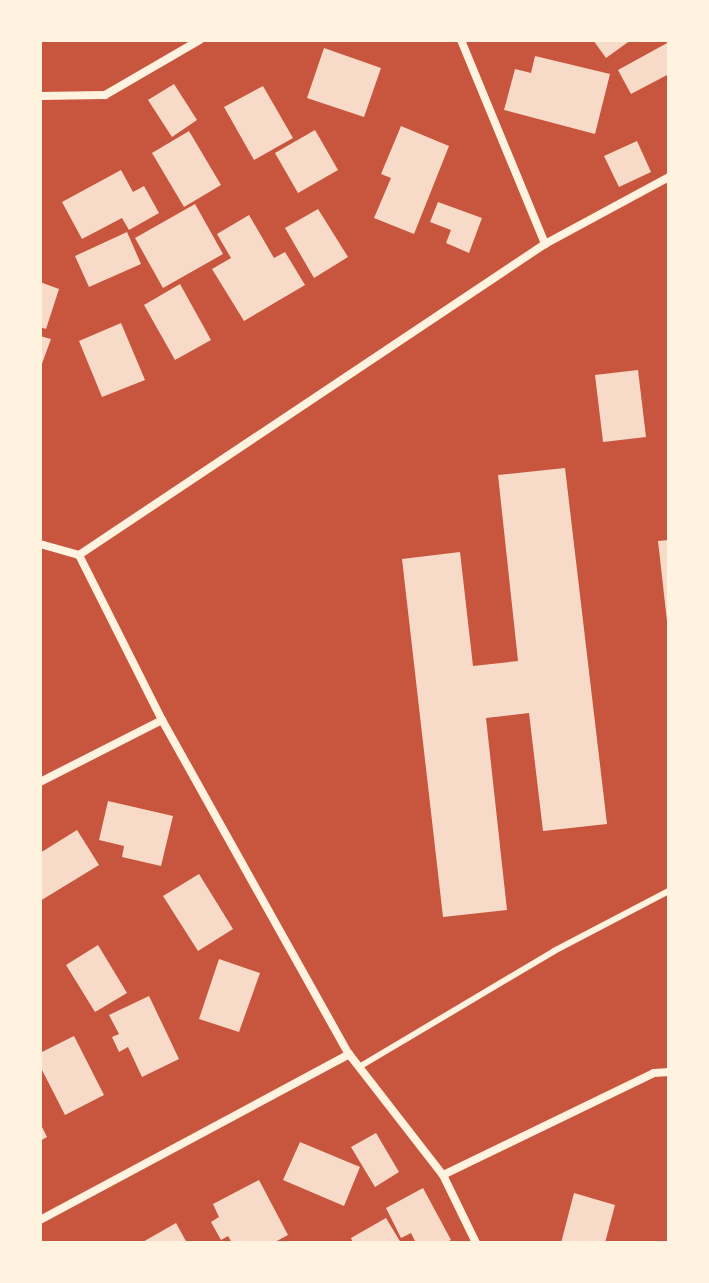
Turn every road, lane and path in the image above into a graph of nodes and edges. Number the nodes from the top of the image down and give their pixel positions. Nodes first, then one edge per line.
1 (200, 40) edge
2 (461, 40) edge
3 (40, 96) edge
4 (669, 177) edge
5 (545, 244) junction
6 (40, 544) edge
7 (79, 555) junction
8 (162, 720) junction
9 (40, 782) edge
10 (669, 891) edge
11 (349, 1054) junction
12 (359, 1067) junction
13 (669, 1072) edge
14 (443, 1175) junction
15 (40, 1220) edge
16 (476, 1243) edge

1 - 3 street
2 - 5 street
4 - 5 street
5 - 7 street
6 - 7 street
7 - 8 street
8 - 9 street
8 - 11 street
10 - 12 lane
11 - 12 street
11 - 15 street
12 - 14 street
13 - 14 street
14 - 16 street

